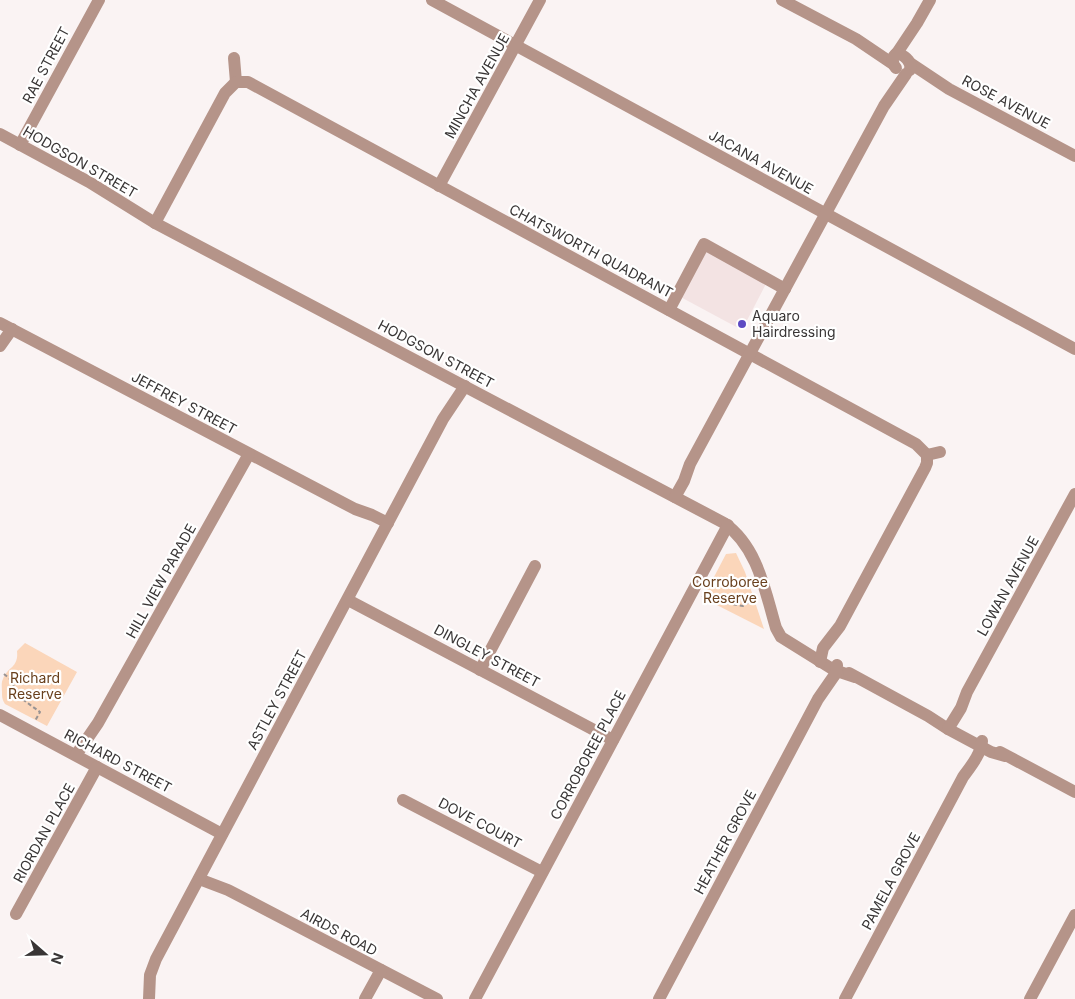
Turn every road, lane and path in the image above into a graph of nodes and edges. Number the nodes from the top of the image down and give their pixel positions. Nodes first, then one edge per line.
1 (99, 0) edge
2 (432, 0) edge
3 (540, 0) edge
4 (782, 0) edge
5 (930, 0) edge
6 (516, 46) junction
7 (234, 58) dead end
8 (901, 64) junction
9 (236, 82) junction
10 (0, 134) edge
11 (20, 145) junction
12 (1075, 156) edge
13 (440, 186) junction
14 (826, 214) junction
15 (154, 223) junction
16 (785, 289) junction
17 (669, 310) junction
18 (4, 328) edge
19 (0, 346) edge
20 (1075, 350) edge
21 (750, 354) junction
22 (462, 385) junction
23 (940, 452) dead end
24 (250, 454) junction
25 (927, 455) junction
26 (1075, 494) edge
27 (672, 495) junction
28 (728, 525) junction
29 (387, 526) junction
30 (535, 566) dead end
31 (702, 596) dead end
32 (755, 598) dead end
33 (348, 600) junction
34 (822, 659) junction
35 (835, 668) junction
36 (480, 670) junction
37 (4, 674) dead end
38 (0, 715) edge
39 (35, 721) dead end
40 (950, 726) junction
41 (613, 740) junction
42 (981, 744) junction
43 (79, 757) junction
44 (97, 767) junction
45 (1075, 792) edge
46 (403, 800) dead end
47 (222, 834) junction
48 (542, 872) junction
49 (200, 876) junction
50 (16, 914) dead end
51 (1075, 915) edge
52 (381, 970) junction
53 (149, 999) edge
54 (365, 999) edge
55 (437, 999) edge
56 (475, 999) edge
57 (659, 999) edge
58 (845, 999) edge
59 (1030, 999) edge

1 - 11 street, RAE STREET
2 - 6 street, JACANA AVENUE
3 - 6 street, MINCHA AVENUE
4 - 8 street, ROSE AVENUE
5 - 8 street
6 - 13 street, MINCHA AVENUE
6 - 14 street, JACANA AVENUE
7 - 9 street
8 - 12 street, ROSE AVENUE
8 - 14 street
9 - 13 street, CHATSWORTH QUADRANT
9 - 15 street
10 - 11 street, HODGSON STREET
11 - 15 street, HODGSON STREET
13 - 17 street, CHATSWORTH QUADRANT
14 - 16 street
14 - 20 street, JACANA AVENUE
15 - 22 street, HODGSON STREET
16 - 17 street
16 - 21 street
17 - 21 street, CHATSWORTH QUADRANT
18 - 19 street
18 - 24 street, JEFFREY STREET
21 - 25 street, CHATSWORTH QUADRANT
21 - 27 street
22 - 27 street, HODGSON STREET
22 - 29 street, ASTLEY STREET
23 - 25 street
24 - 29 street, JEFFREY STREET
24 - 43 street, HILL VIEW PARADE
25 - 34 street
26 - 40 street, LOWAN AVENUE
27 - 28 street, HODGSON STREET
28 - 34 street, HODGSON STREET
28 - 41 street, CORROBOREE PLACE
29 - 33 street, ASTLEY STREET
30 - 36 street
31 - 32 path
33 - 36 street, DINGLEY STREET
33 - 47 street, ASTLEY STREET
34 - 35 street, HODGSON STREET
35 - 40 street, HODGSON STREET
35 - 57 street, HEATHER GROVE
36 - 41 street, DINGLEY STREET
37 - 39 path
38 - 43 street, RICHARD STREET
40 - 42 street, HODGSON STREET
41 - 48 street, CORROBOREE PLACE
42 - 45 street, HODGSON STREET
42 - 58 street, PAMELA GROVE
43 - 44 street, RICHARD STREET
44 - 47 street, RICHARD STREET
44 - 50 street, RIORDAN PLACE
46 - 48 street, DOVE COURT
47 - 49 street, ASTLEY STREET
48 - 56 street, CORROBOREE PLACE
49 - 52 street, AIRDS ROAD
49 - 53 street, ASTLEY STREET
51 - 59 street
52 - 54 street
52 - 55 street, AIRDS ROAD

